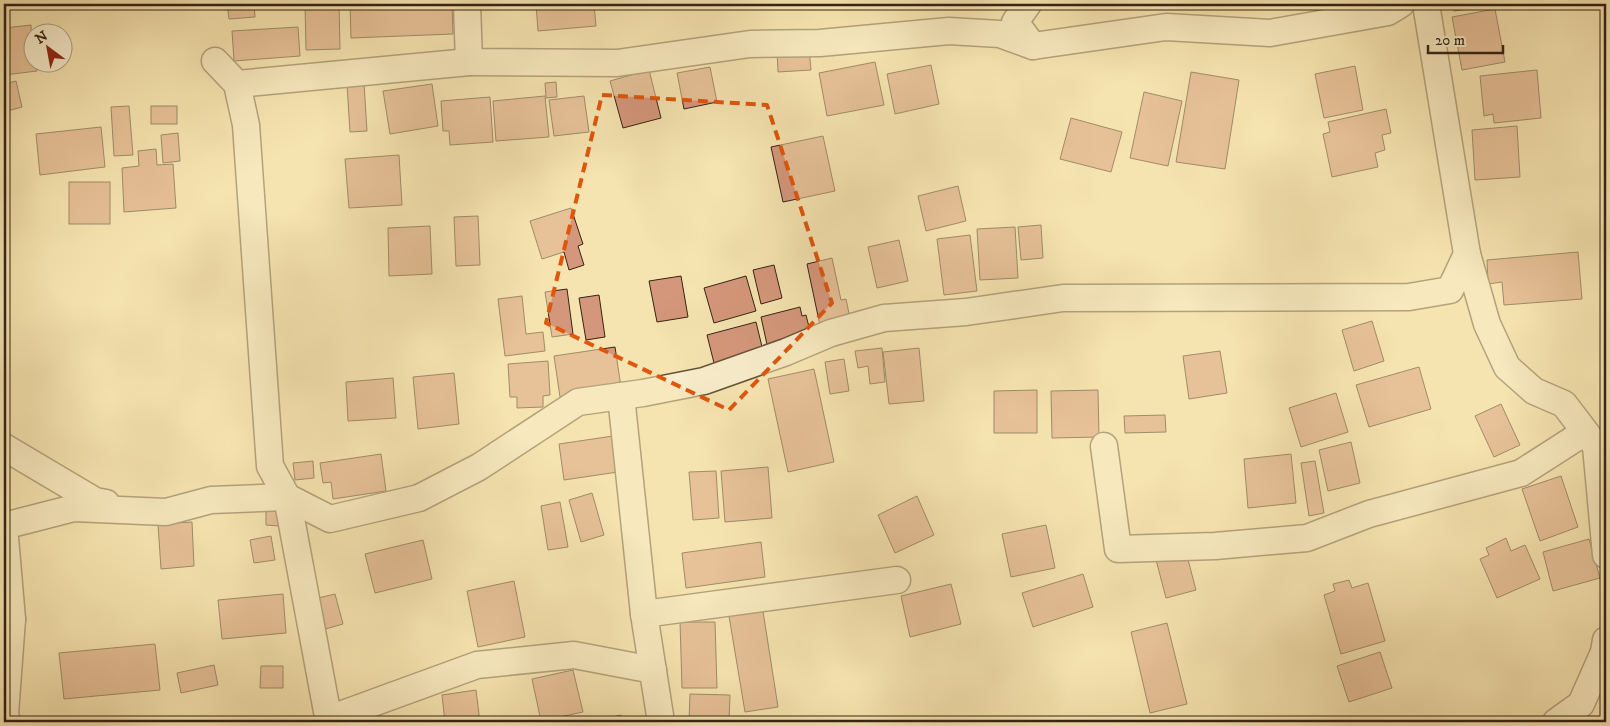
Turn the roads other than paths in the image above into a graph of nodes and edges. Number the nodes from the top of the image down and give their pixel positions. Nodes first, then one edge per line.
1 (467, 4) edge
2 (1028, 4) edge
3 (1401, 4) edge
4 (1426, 4) edge
5 (1033, 46) junction
6 (215, 61) dead end
7 (469, 62) junction
8 (237, 84) junction
9 (1466, 254) junction
10 (621, 396) junction
11 (1586, 432) junction
12 (1104, 446) dead end
13 (4, 447) edge
14 (287, 497) junction
15 (166, 512) junction
16 (1606, 555) edge
17 (897, 580) dead end
18 (644, 614) junction
19 (8, 622) edge
20 (1606, 640) edge
21 (652, 670) junction
22 (329, 720) edge
23 (7, 722) edge
24 (661, 722) edge
25 (1556, 722) edge

1 - 7 street
2 - 5 street
3 - 5 street
4 - 9 street
5 - 7 street
6 - 8 street
7 - 8 street
8 - 14 street
9 - 10 street
9 - 11 street
10 - 14 street
10 - 18 street
11 - 12 street
11 - 16 street
13 - 15 street
14 - 15 street
14 - 22 street
15 - 19 street
17 - 18 street
18 - 21 street
19 - 23 street
20 - 25 street
21 - 22 street
21 - 24 street

